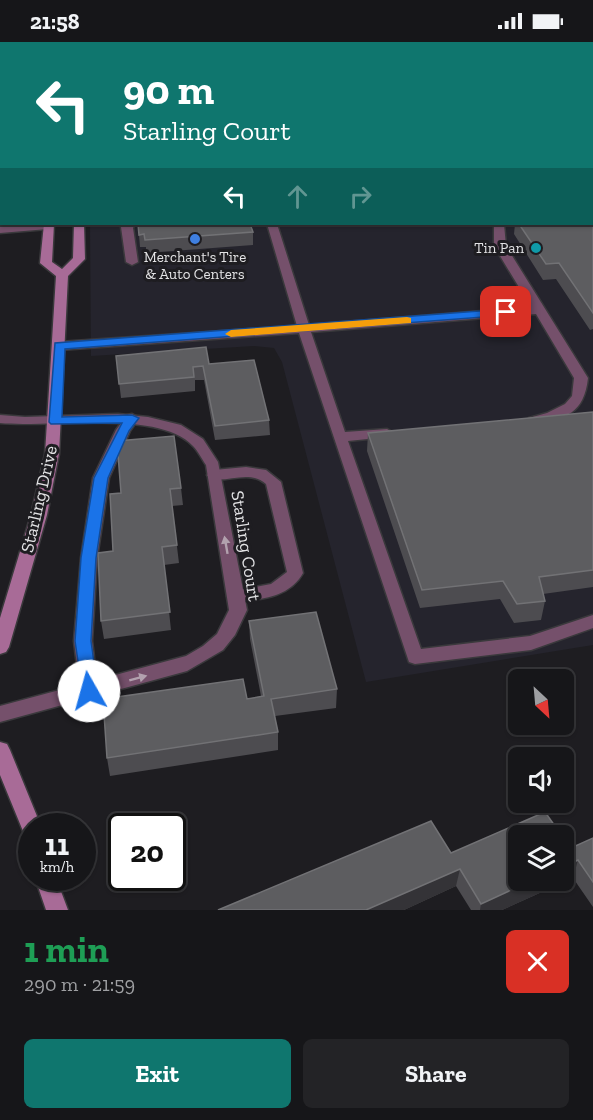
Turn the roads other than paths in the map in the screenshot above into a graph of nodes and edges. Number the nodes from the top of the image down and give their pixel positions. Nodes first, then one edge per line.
1 (49, 225) edge
2 (79, 225) edge
3 (129, 225) edge
4 (272, 225) edge
5 (499, 225) edge
6 (0, 230) edge
7 (132, 262) dead end
8 (62, 275) junction
9 (539, 310) junction
10 (304, 329) junction
11 (59, 346) junction
12 (132, 418) junction
13 (0, 419) edge
14 (55, 422) junction
15 (516, 423) edge
16 (400, 432) edge
17 (339, 437) junction
18 (214, 475) junction
19 (235, 596) junction
20 (593, 621) edge
21 (0, 647) edge
22 (89, 691) junction
23 (0, 714) edge
24 (0, 750) edge
25 (25, 813) edge
26 (50, 891) edge
27 (57, 910) edge

1 - 6 street
1 - 8 street
2 - 8 street
3 - 7 street
4 - 10 street
5 - 9 street
8 - 11 street, Starling Drive
9 - 10 street
9 - 15 street
10 - 11 street
10 - 17 street
11 - 14 street, Starling Drive
12 - 14 street, Starling Court
12 - 18 street, Starling Court
12 - 22 street
13 - 14 street, Starling Court
14 - 21 street, Starling Drive
16 - 17 street
17 - 20 street
19 -> 18 street, Starling Court
18 - 19 street
22 -> 19 street, Starling Court
22 - 23 street, Starling Court
24 - 25 street
26 - 27 street

